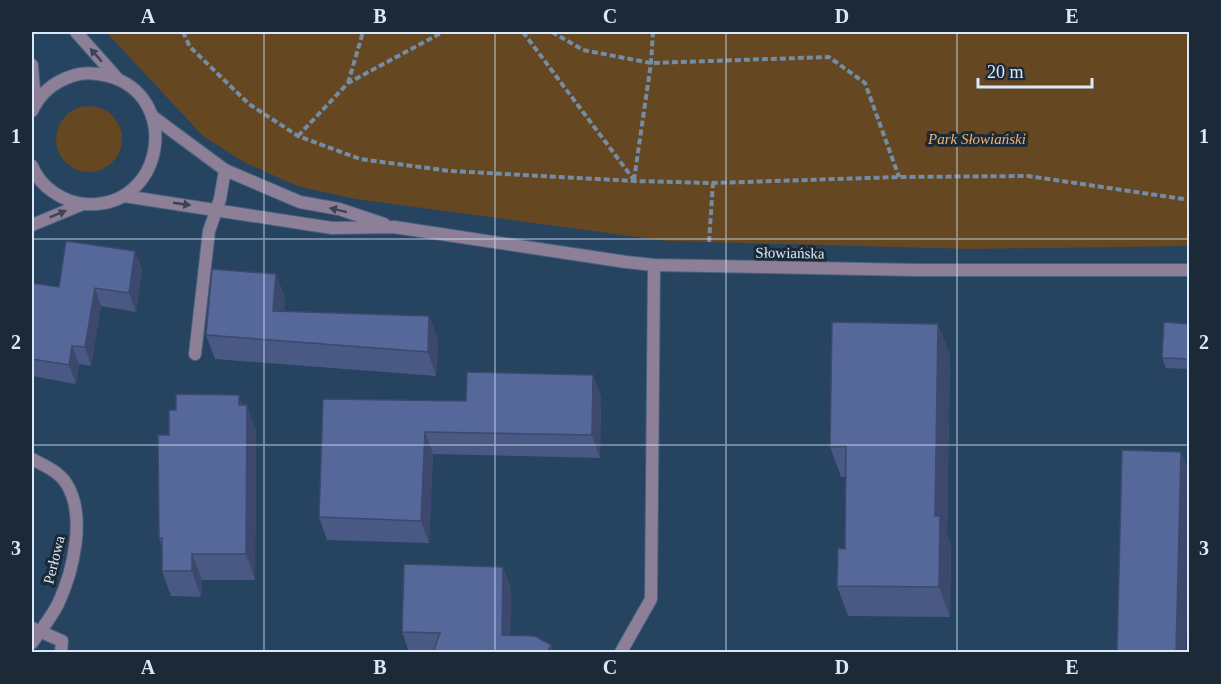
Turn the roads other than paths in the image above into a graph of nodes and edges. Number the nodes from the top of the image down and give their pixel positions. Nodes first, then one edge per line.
1 (76, 32) edge
2 (32, 65) edge
3 (117, 78) junction
4 (33, 107) edge
5 (152, 116) junction
6 (32, 166) edge
7 (225, 170) junction
8 (124, 196) junction
9 (83, 204) junction
10 (216, 209) junction
11 (32, 225) edge
12 (393, 227) junction
13 (654, 265) junction
14 (1190, 270) edge
15 (195, 354) dead end
16 (32, 459) edge
17 (36, 630) edge
18 (32, 643) edge
19 (61, 652) edge
20 (621, 652) edge

3 -> 1 street
2 - 4 street
3 - 4 street
3 - 5 street
5 - 7 street
5 - 8 street
6 - 9 street
7 - 10 street
12 -> 7 street
8 - 9 street
8 -> 10 street
11 -> 9 street
10 - 12 street
10 - 15 street
12 - 13 street, Słowiańska
13 - 14 street, Słowiańska
13 - 20 street
16 - 17 street, Perłowa
17 - 18 street, Perłowa
17 - 19 street

